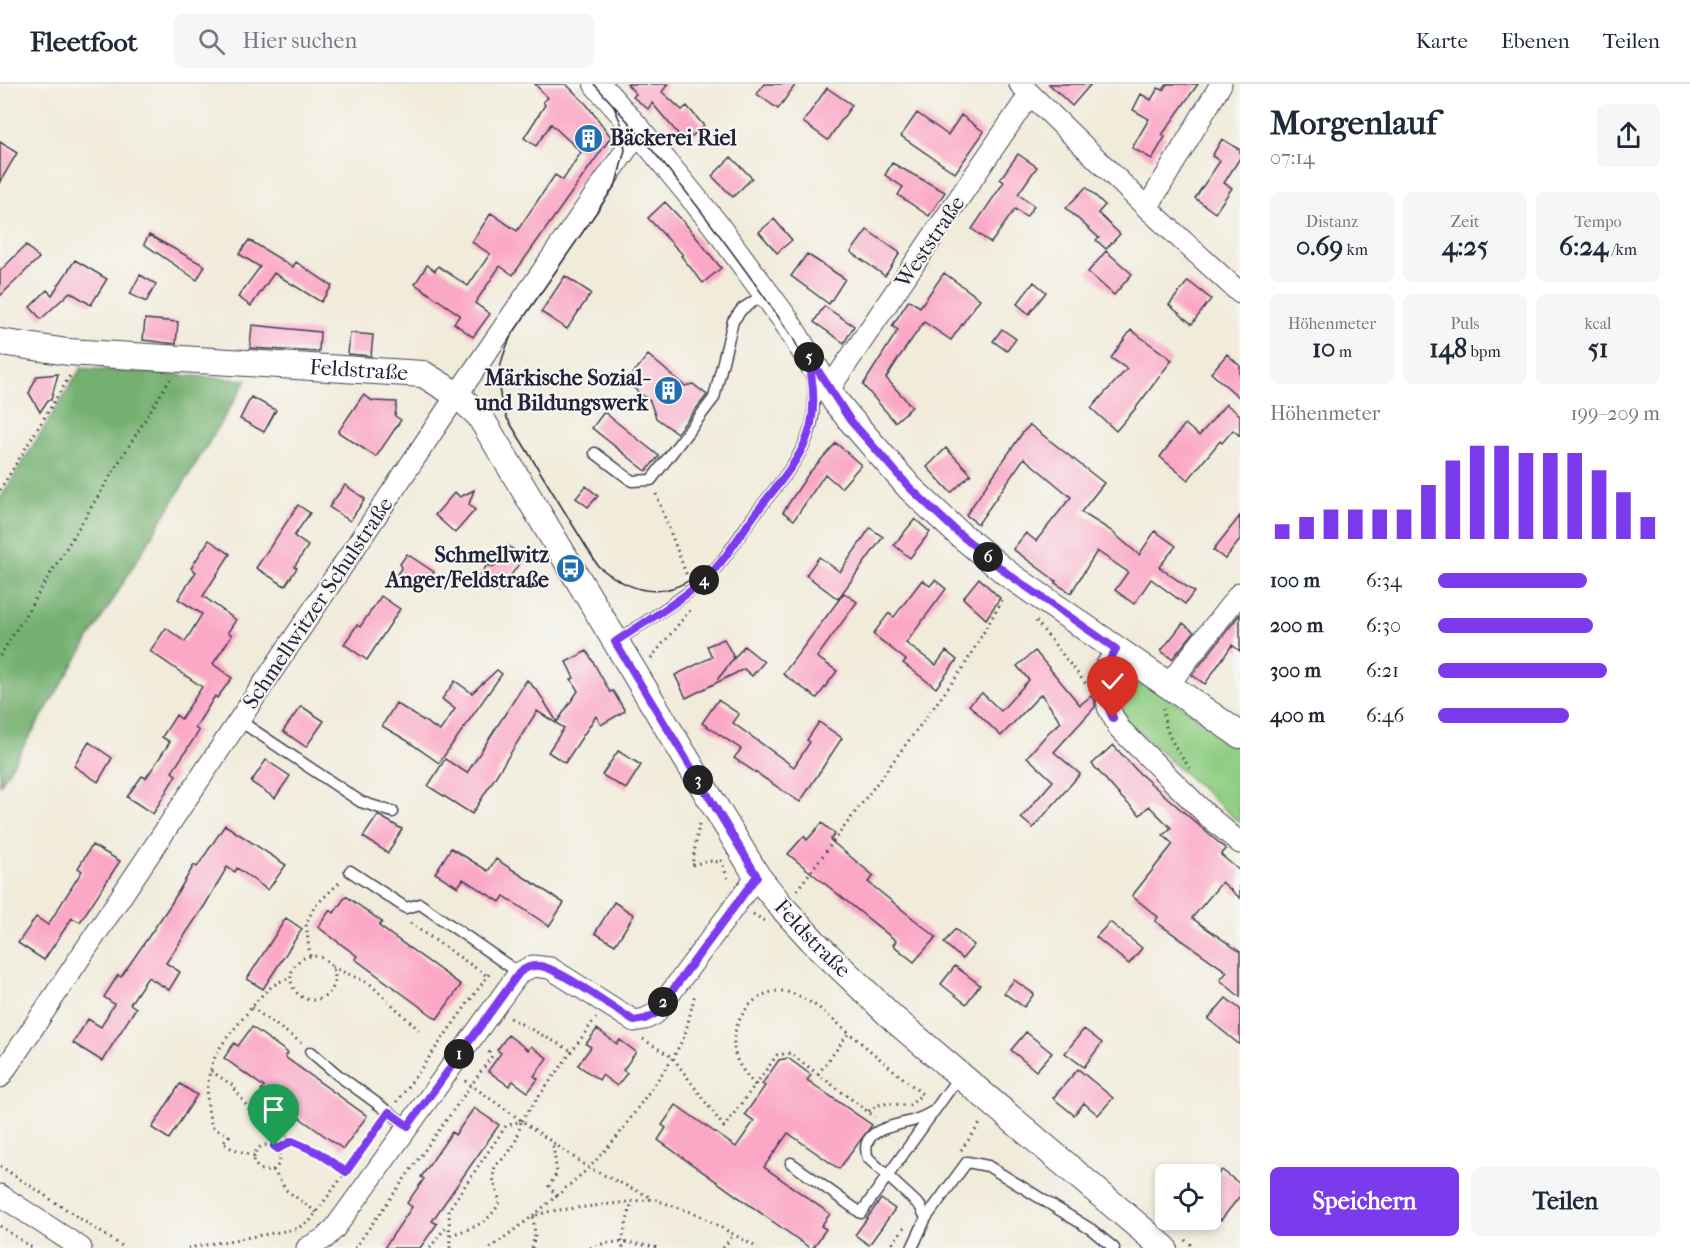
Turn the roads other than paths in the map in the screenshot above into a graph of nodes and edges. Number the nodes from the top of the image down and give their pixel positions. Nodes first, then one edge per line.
1 (597, 84) edge
2 (1221, 84) edge
3 (1025, 89) edge
4 (639, 131) junction
5 (1147, 208) junction
6 (1240, 293) edge
7 (766, 294) junction
8 (0, 342) edge
9 (806, 352) junction
10 (829, 389) junction
11 (457, 395) junction
12 (595, 453) dead end
13 (1240, 593) edge
14 (615, 642) junction
15 (1116, 649) junction
16 (1168, 685) junction
17 (240, 721) junction
18 (1240, 735) edge
19 (393, 812) dead end
20 (1240, 843) edge
21 (350, 871) road end
22 (757, 876) junction
23 (519, 973) junction
24 (311, 1052) road end
25 (960, 1075) junction
26 (0, 1077) edge
27 (935, 1110) junction
28 (408, 1126) junction
29 (791, 1163) dead end
30 (887, 1176) junction
31 (1, 1198) edge
32 (926, 1218) junction
33 (81, 1248) edge
34 (307, 1248) edge
35 (912, 1248) edge
36 (1114, 1248) edge
37 (1164, 1248) edge

1 - 4 street
2 - 5 street
3 - 5 street
3 - 10 street, Weststraße
4 - 7 street
4 - 11 street, Schmellwitzer Schulstraße
5 - 6 street
7 - 9 street
7 - 12 lane
8 - 11 street, Feldstraße
9 - 10 street
9 - 14 lane
10 - 15 street
11 - 14 street, Feldstraße
11 - 17 street, Schmellwitzer Schulstraße
13 - 16 street
14 - 22 street, Feldstraße
15 - 16 street
15 - 20 street
16 - 18 street
17 - 19 lane
17 - 26 street, Schmellwitzer Schulstraße
21 - 23 lane
22 - 23 street
22 - 25 street, Feldstraße
23 - 28 street
24 - 28 lane
25 - 27 lane
25 - 37 street, Feldstraße
27 - 30 lane
27 - 30 lane
28 - 34 street
29 - 30 lane
30 - 32 lane
31 - 33 street
32 - 35 lane
32 - 36 lane

